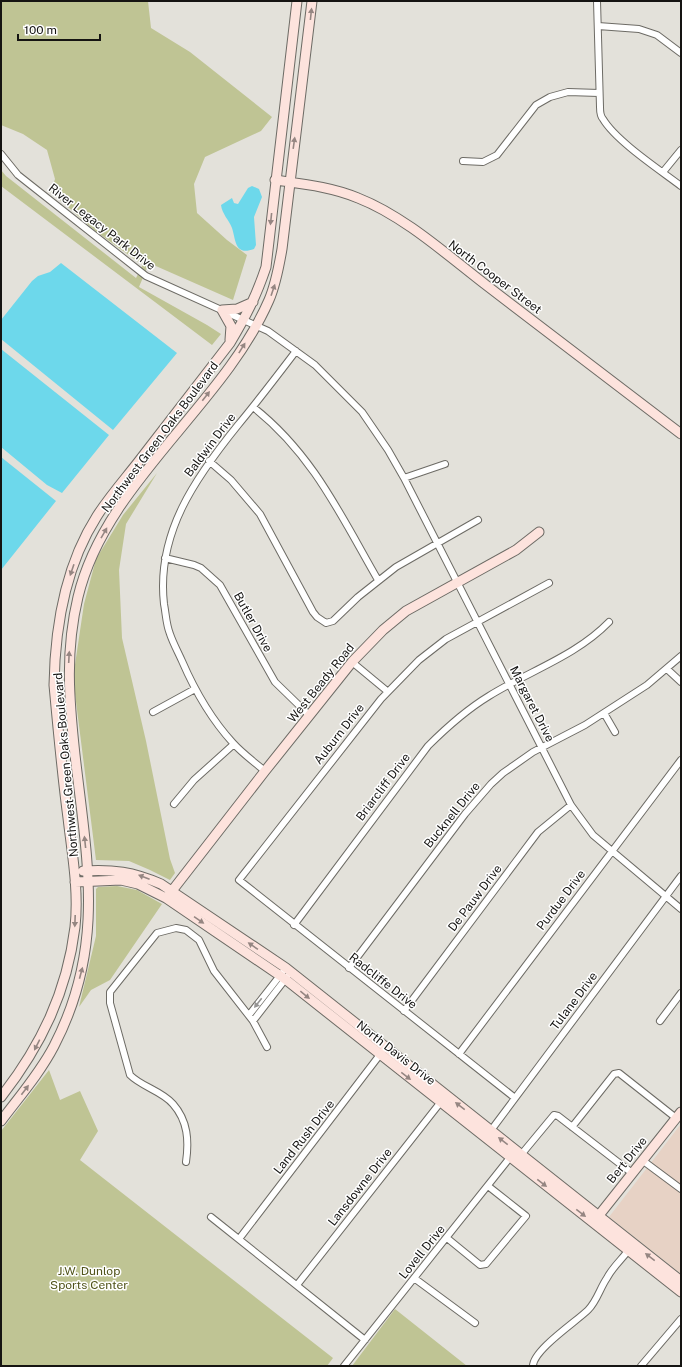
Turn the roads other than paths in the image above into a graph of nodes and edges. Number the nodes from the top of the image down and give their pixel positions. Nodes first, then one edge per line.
1 (297, 1) edge
2 (312, 1) edge
3 (597, 1) edge
4 (598, 26) junction
5 (681, 52) edge
6 (289, 70) junction
7 (304, 71) junction
8 (599, 93) junction
9 (681, 150) edge
10 (1, 154) edge
11 (463, 161) dead end
12 (663, 172) junction
13 (276, 180) junction
14 (289, 182) junction
15 (681, 186) edge
16 (253, 302) junction
17 (222, 310) junction
18 (245, 320) junction
19 (256, 326) junction
20 (230, 343) junction
21 (296, 351) junction
22 (252, 407) junction
23 (681, 434) edge
24 (209, 461) junction
25 (445, 464) dead end
26 (404, 478) junction
27 (478, 520) dead end
28 (539, 532) dead end
29 (438, 543) junction
30 (165, 558) junction
31 (378, 580) junction
32 (458, 582) junction
33 (549, 583) dead end
34 (478, 622) junction
35 (609, 622) dead end
36 (681, 656) edge
37 (352, 662) junction
38 (667, 669) junction
39 (681, 682) edge
40 (510, 685) junction
41 (195, 689) junction
42 (387, 691) junction
43 (153, 712) dead end
44 (604, 713) junction
45 (310, 716) junction
46 (615, 732) dead end
47 (234, 744) junction
48 (542, 748) junction
49 (681, 760) edge
50 (265, 771) junction
51 (174, 804) dead end
52 (572, 805) junction
53 (611, 852) junction
54 (88, 871) junction
55 (74, 872) junction
56 (681, 876) edge
57 (238, 880) joint
58 (89, 881) junction
59 (75, 882) junction
60 (169, 895) junction
61 (666, 896) junction
62 (681, 909) edge
63 (294, 925) junction
64 (349, 968) junction
65 (285, 974) junction
66 (681, 993) edge
67 (404, 1011) junction
68 (249, 1015) junction
69 (253, 1021) junction
70 (660, 1021) dead end
71 (266, 1047) dead end
72 (383, 1052) junction
73 (459, 1054) junction
74 (1, 1097) edge
75 (515, 1098) junction
76 (440, 1103) junction
77 (679, 1115) edge
78 (1, 1120) edge
79 (572, 1127) junction
80 (488, 1134) junction
81 (518, 1152) junction
82 (512, 1160) junction
83 (642, 1160) junction
84 (186, 1162) dead end
85 (632, 1173) junction
86 (488, 1186) junction
87 (681, 1189) edge
88 (599, 1215) junction
89 (211, 1217) dead end
90 (593, 1223) junction
91 (447, 1238) junction
92 (239, 1239) junction
93 (628, 1251) junction
94 (414, 1278) junction
95 (681, 1281) edge
96 (297, 1284) junction
97 (681, 1292) edge
98 (681, 1319) edge
99 (475, 1323) dead end
100 (365, 1340) junction
101 (344, 1366) edge
102 (533, 1366) edge
103 (641, 1366) edge

1 - 6 main road, Northwest Green Oaks Boulevard
7 -> 2 main road, Northwest Green Oaks Boulevard
3 - 4 street
4 - 5 street
4 - 8 street
6 - 7 main road
6 - 13 main road, Northwest Green Oaks Boulevard
14 -> 7 main road, Northwest Green Oaks Boulevard
8 - 11 street
8 - 12 street
9 - 12 street
10 - 17 street, River Legacy Park Drive
12 - 15 street
13 - 14 main road, North Cooper Street
13 -> 16 main road, Northwest Green Oaks Boulevard
19 -> 14 main road, Northwest Green Oaks Boulevard
14 - 23 main road, North Cooper Street
16 - 17 main road
16 - 18 main road, Northwest Green Oaks Boulevard
17 - 18 street, River Legacy Park Drive
17 - 20 main road
18 - 19 street, Margaret Drive
18 - 20 main road, Northwest Green Oaks Boulevard
19 - 21 street, Margaret Drive
54 -> 19 main road, Northwest Green Oaks Boulevard
20 -> 55 main road, Northwest Green Oaks Boulevard
21 - 22 street, Baldwin Drive
21 - 26 street, Margaret Drive
22 - 24 street, Baldwin Drive
22 - 31 street
24 - 30 street, Baldwin Drive
24 - 31 street
25 - 26 street
26 - 29 street, Margaret Drive
27 - 29 street
28 - 32 main road, West Beady Road
29 - 31 street
29 - 32 street, Margaret Drive
30 - 41 street, Baldwin Drive
30 - 45 street, Butler Drive
32 - 34 street, Margaret Drive
32 - 37 main road, West Beady Road
33 - 34 street, Auburn Drive
34 - 40 street, Margaret Drive
34 - 42 street, Auburn Drive
35 - 40 street, Briarcliff Drive
36 - 38 street, Bucknell Drive
37 - 42 street
37 - 45 main road, West Beady Road
38 - 39 street
38 - 44 street, Bucknell Drive
40 - 48 street, Margaret Drive
40 - 63 street, Briarcliff Drive
41 - 43 street
41 - 47 street, Baldwin Drive
42 - 57 street, Auburn Drive
44 - 46 street
44 - 48 street, Bucknell Drive
45 - 50 main road, West Beady Road
47 - 50 street, Baldwin Drive
47 - 51 street
48 - 52 street, Margaret Drive
48 - 64 street, Bucknell Drive
49 - 53 street, Purdue Drive
50 - 60 main road, West Beady Road
52 - 53 street, Margaret Drive
52 - 67 street, De Pauw Drive
53 - 61 street, Margaret Drive
53 - 73 street, Purdue Drive
54 - 55 main road, North Davis Drive
54 - 58 main road, Northwest Green Oaks Boulevard
60 -> 54 main road, North Davis Drive
55 - 59 main road, Northwest Green Oaks Boulevard
56 - 61 street, Tulane Drive
57 - 63 street, Radcliffe Drive
58 - 59 main road, North Davis Drive
58 - 60 main road, North Davis Drive
78 -> 58 main road, Northwest Green Oaks Boulevard
59 -> 74 main road, Northwest Green Oaks Boulevard
60 - 65 main road, North Davis Drive
61 - 62 street, Margaret Drive
61 - 75 street, Tulane Drive
63 - 64 street, Radcliffe Drive
64 - 67 street, Radcliffe Drive
65 -> 68 street
65 - 69 street
65 - 72 main road, North Davis Drive
66 - 70 street
67 - 73 street, Radcliffe Drive
68 - 69 street
68 - 84 street
69 - 71 street
72 -> 76 main road, North Davis Drive
80 -> 72 main road, North Davis Drive
72 - 92 street, Land Rush Drive
73 - 75 street, Radcliffe Drive
75 - 80 street, Tulane Drive
76 - 80 main road, North Davis Drive
76 - 96 street, Lansdowne Drive
77 - 79 street
77 - 83 main road, Bert Drive
79 - 81 street, Lovell Drive
79 - 85 street
81 -> 80 main road, North Davis Drive
80 - 82 main road, North Davis Drive
81 - 82 street, Lovell Drive
81 - 88 main road, North Davis Drive
82 - 86 street, Lovell Drive
82 -> 90 main road, North Davis Drive
83 - 85 main road, Bert Drive
83 - 87 street
85 - 88 main road, Bert Drive
86 - 91 street, Lovell Drive
86 - 91 street
88 - 90 main road, Bert Drive
95 -> 88 main road, North Davis Drive
89 - 92 street
90 - 93 main road, North Davis Drive
91 - 94 street, Lovell Drive
92 - 96 street
93 - 97 main road, North Davis Drive
93 - 102 street
94 - 99 street
94 - 100 street, Lovell Drive
96 - 100 street
98 - 103 street
100 - 101 street, Lovell Drive

